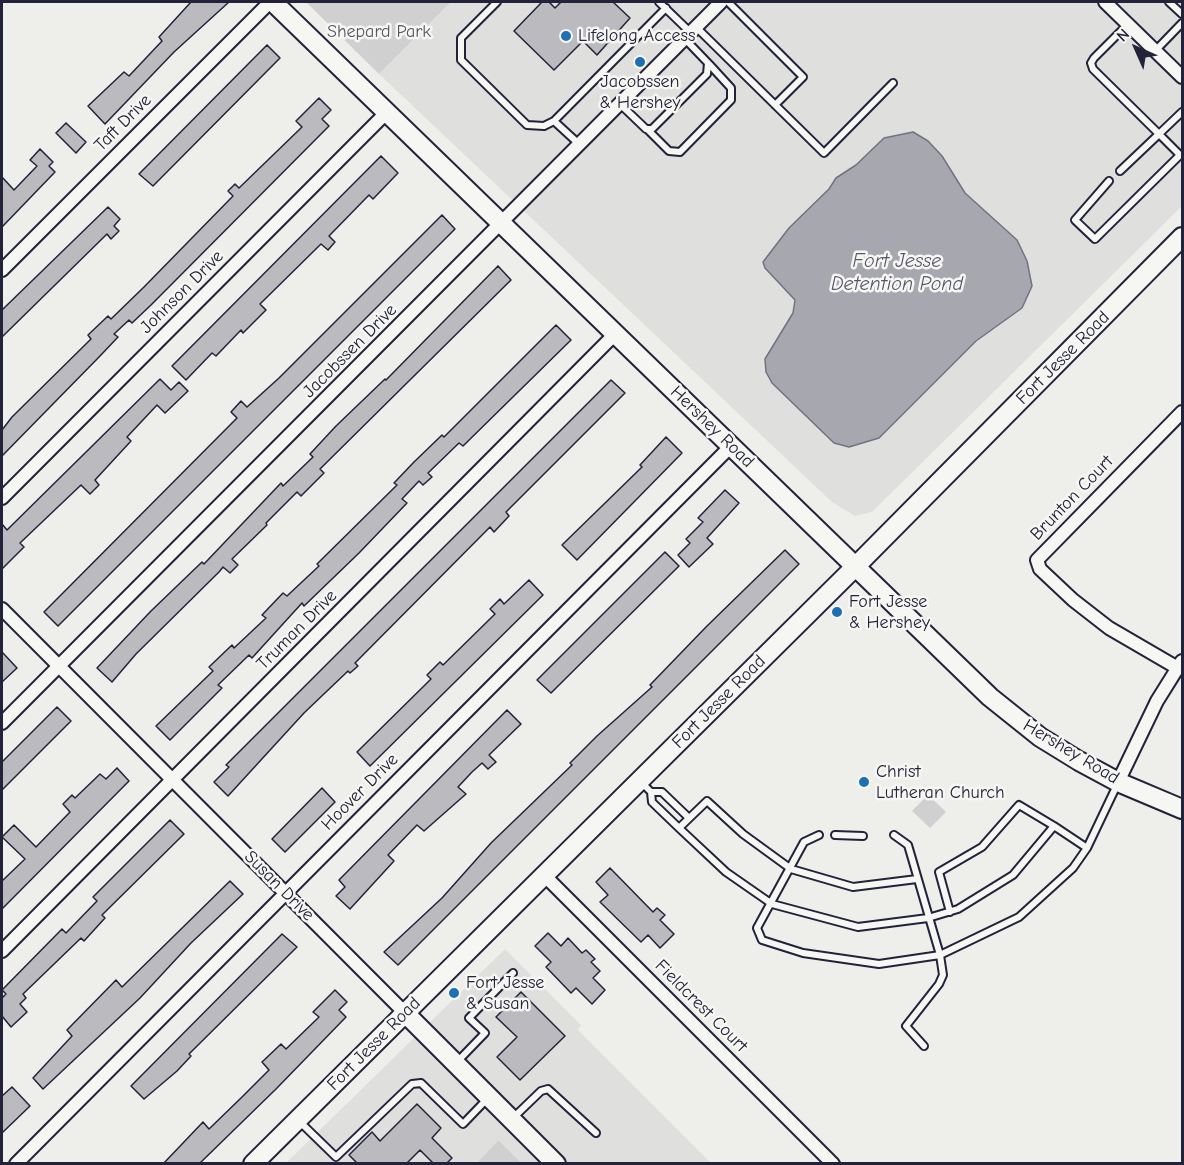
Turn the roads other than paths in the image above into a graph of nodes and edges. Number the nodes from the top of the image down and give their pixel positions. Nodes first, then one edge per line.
1 (271, 2) edge
2 (497, 2) edge
3 (659, 2) edge
4 (721, 2) edge
5 (728, 2) edge
6 (1106, 2) edge
7 (1169, 2) edge
8 (666, 8) junction
9 (1182, 15) edge
10 (1182, 23) edge
11 (1128, 24) junction
12 (690, 32) junction
13 (1155, 51) junction
14 (708, 63) junction
15 (1182, 77) edge
16 (893, 83) dead end
17 (620, 103) junction
18 (775, 105) junction
19 (387, 112) junction
20 (1182, 112) edge
21 (554, 121) junction
22 (646, 129) junction
23 (1159, 134) junction
24 (579, 144) junction
25 (1119, 171) dead end
26 (1109, 181) dead end
27 (502, 222) junction
28 (1182, 237) edge
29 (2, 270) edge
30 (616, 333) junction
31 (1182, 412) edge
32 (731, 446) junction
33 (2, 498) edge
34 (854, 568) junction
35 (2, 609) edge
36 (1179, 664) edge
37 (58, 666) junction
38 (2, 723) edge
39 (172, 780) junction
40 (1118, 782) junction
41 (645, 786) junction
42 (1182, 809) edge
43 (689, 818) junction
44 (1054, 826) junction
45 (679, 828) junction
46 (819, 835) dead end
47 (835, 835) dead end
48 (894, 835) dead end
49 (863, 836) dead end
50 (1087, 848) junction
51 (791, 869) junction
52 (544, 875) junction
53 (917, 879) junction
54 (285, 893) junction
55 (772, 904) junction
56 (950, 912) junction
57 (928, 918) junction
58 (2, 951) edge
59 (940, 955) junction
60 (513, 974) dead end
61 (405, 1013) junction
62 (924, 1046) dead end
63 (456, 1064) junction
64 (489, 1097) junction
65 (512, 1119) junction
66 (298, 1120) junction
67 (596, 1133) dead end
68 (16, 1164) edge
69 (253, 1164) edge
70 (556, 1164) edge
71 (833, 1164) edge

1 - 19 main road, Hershey Road
1 - 29 street, Taft Drive
2 - 21 lane
3 - 8 lane
4 - 12 street, Jacobssen Drive
5 - 18 lane
6 - 11 street
7 - 9 lane
8 - 12 lane
8 - 21 lane
10 - 13 lane
11 - 13 street
11 - 23 lane
12 - 14 lane
12 - 17 street, Jacobssen Drive
12 - 18 lane
13 - 15 street
14 - 22 lane
14 - 22 lane
16 - 18 lane
17 - 22 lane
17 - 24 street, Jacobssen Drive
19 - 27 main road, Hershey Road
19 - 33 street, Johnson Drive
20 - 23 lane
21 - 24 lane
23 - 25 lane
23 - 26 lane
24 - 27 street, Jacobssen Drive
27 - 30 main road, Hershey Road
27 - 37 street, Jacobssen Drive
28 - 34 main road, Fort Jesse Road
30 - 32 main road, Hershey Road
30 - 39 street, Truman Drive
31 - 36 street, Brunton Court
32 - 34 main road, Hershey Road
32 - 54 street, Hoover Drive
34 - 40 main road, Hershey Road
34 - 41 main road, Fort Jesse Road
35 - 37 street, Susan Drive
36 - 40 street
37 - 38 street, Jacobssen Drive
37 - 39 street, Susan Drive
39 - 54 street, Susan Drive
39 - 58 street, Truman Drive
40 - 42 main road, Hershey Road
40 - 50 lane
41 - 43 lane
41 - 45 lane
41 - 52 main road, Fort Jesse Road
43 - 45 lane
43 - 51 lane
44 - 50 lane
44 - 56 lane
44 - 56 lane
45 - 55 lane
46 - 51 lane
47 - 49 lane
48 - 53 lane
50 - 59 lane
51 - 53 lane
51 - 55 lane
52 - 61 main road, Fort Jesse Road
52 - 71 street, Fieldcrest Court
53 - 57 lane
54 - 61 street, Susan Drive
54 - 68 street, Hoover Drive
55 - 57 lane
55 - 59 lane
56 - 57 lane
57 - 59 lane
59 - 62 lane
60 - 63 lane
61 - 63 main road, Susan Drive
61 - 66 main road, Fort Jesse Road
63 - 64 main road, Susan Drive
64 - 65 main road, Susan Drive
64 - 66 lane
65 - 67 lane
65 - 70 main road, Susan Drive
66 - 69 main road, Fort Jesse Road

